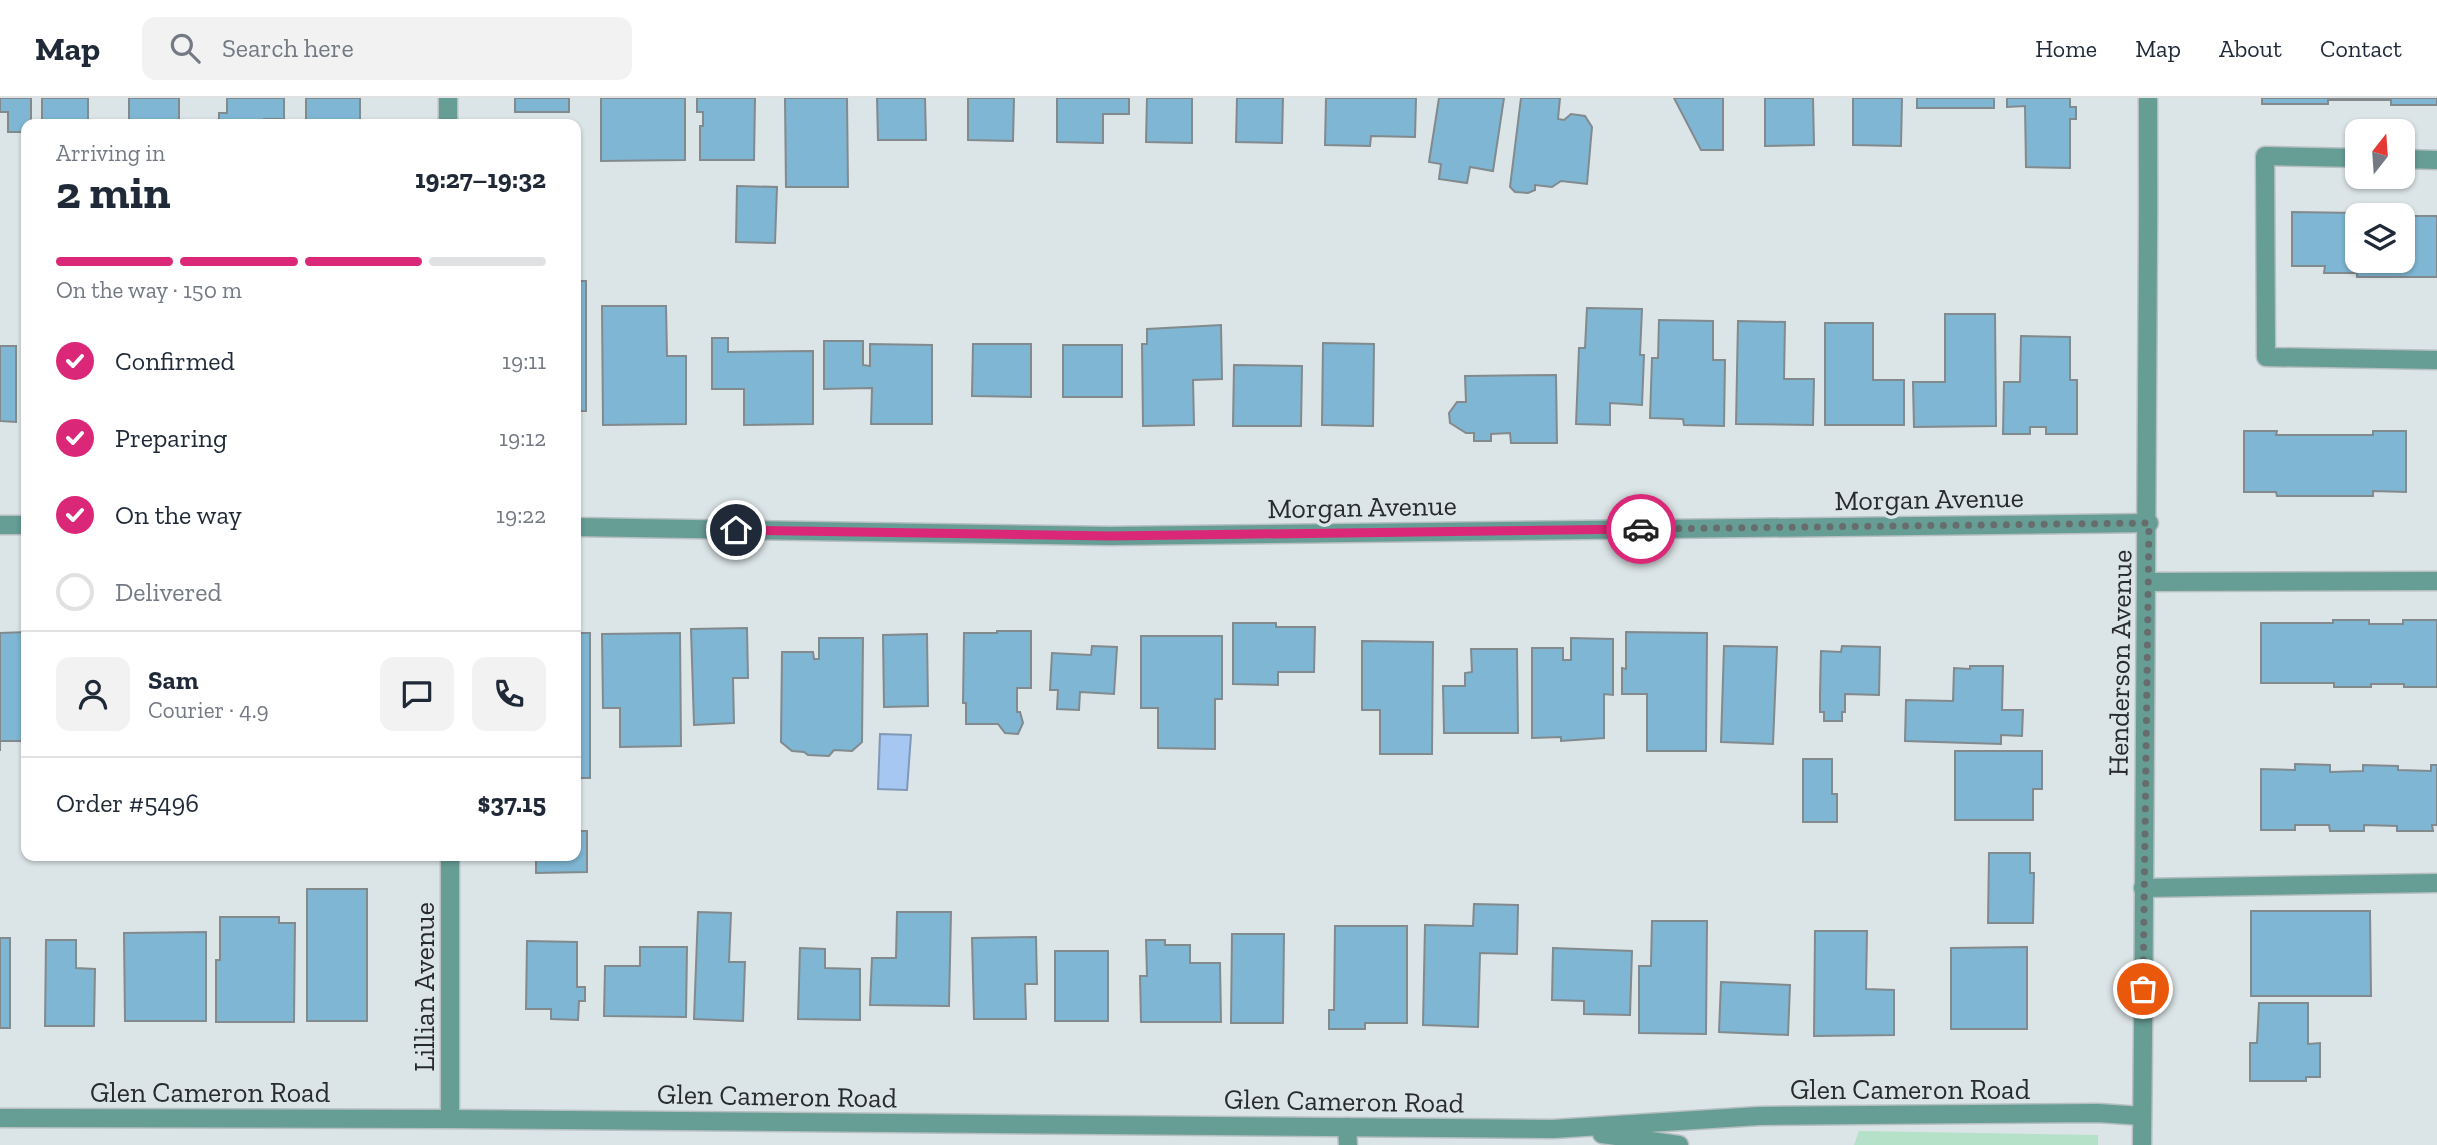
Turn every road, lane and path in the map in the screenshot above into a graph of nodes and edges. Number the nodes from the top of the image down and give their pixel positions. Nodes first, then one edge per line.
1 (448, 98) edge
2 (2148, 98) edge
3 (448, 119) edge
4 (2345, 158) edge
5 (2415, 159) edge
6 (2437, 160) edge
7 (2437, 360) edge
8 (2149, 523) junction
9 (0, 525) edge
10 (21, 525) edge
11 (581, 527) edge
12 (2437, 580) edge
13 (2148, 582) junction
14 (450, 861) edge
15 (2437, 883) edge
16 (2143, 888) junction
17 (2142, 1116) junction
18 (0, 1118) edge
19 (450, 1119) junction
20 (1553, 1129) junction
21 (1348, 1136) edge
22 (1679, 1145) edge
23 (2142, 1145) edge

1 - 3 street
2 - 8 street, Henderson Avenue
4 - 7 street
5 - 6 street
8 - 11 street, Morgan Avenue
8 - 13 street, Henderson Avenue
9 - 10 street
12 - 13 street
13 - 16 street, Henderson Avenue
14 - 19 street, Lillian Avenue
15 - 16 street
16 - 17 street, Henderson Avenue
17 - 20 street, Glen Cameron Road
17 - 23 street, Henderson Avenue
18 - 19 street, Glen Cameron Road
19 - 21 street, Glen Cameron Road
20 - 21 street, Glen Cameron Road
20 - 22 street, Glen Cameron Road

